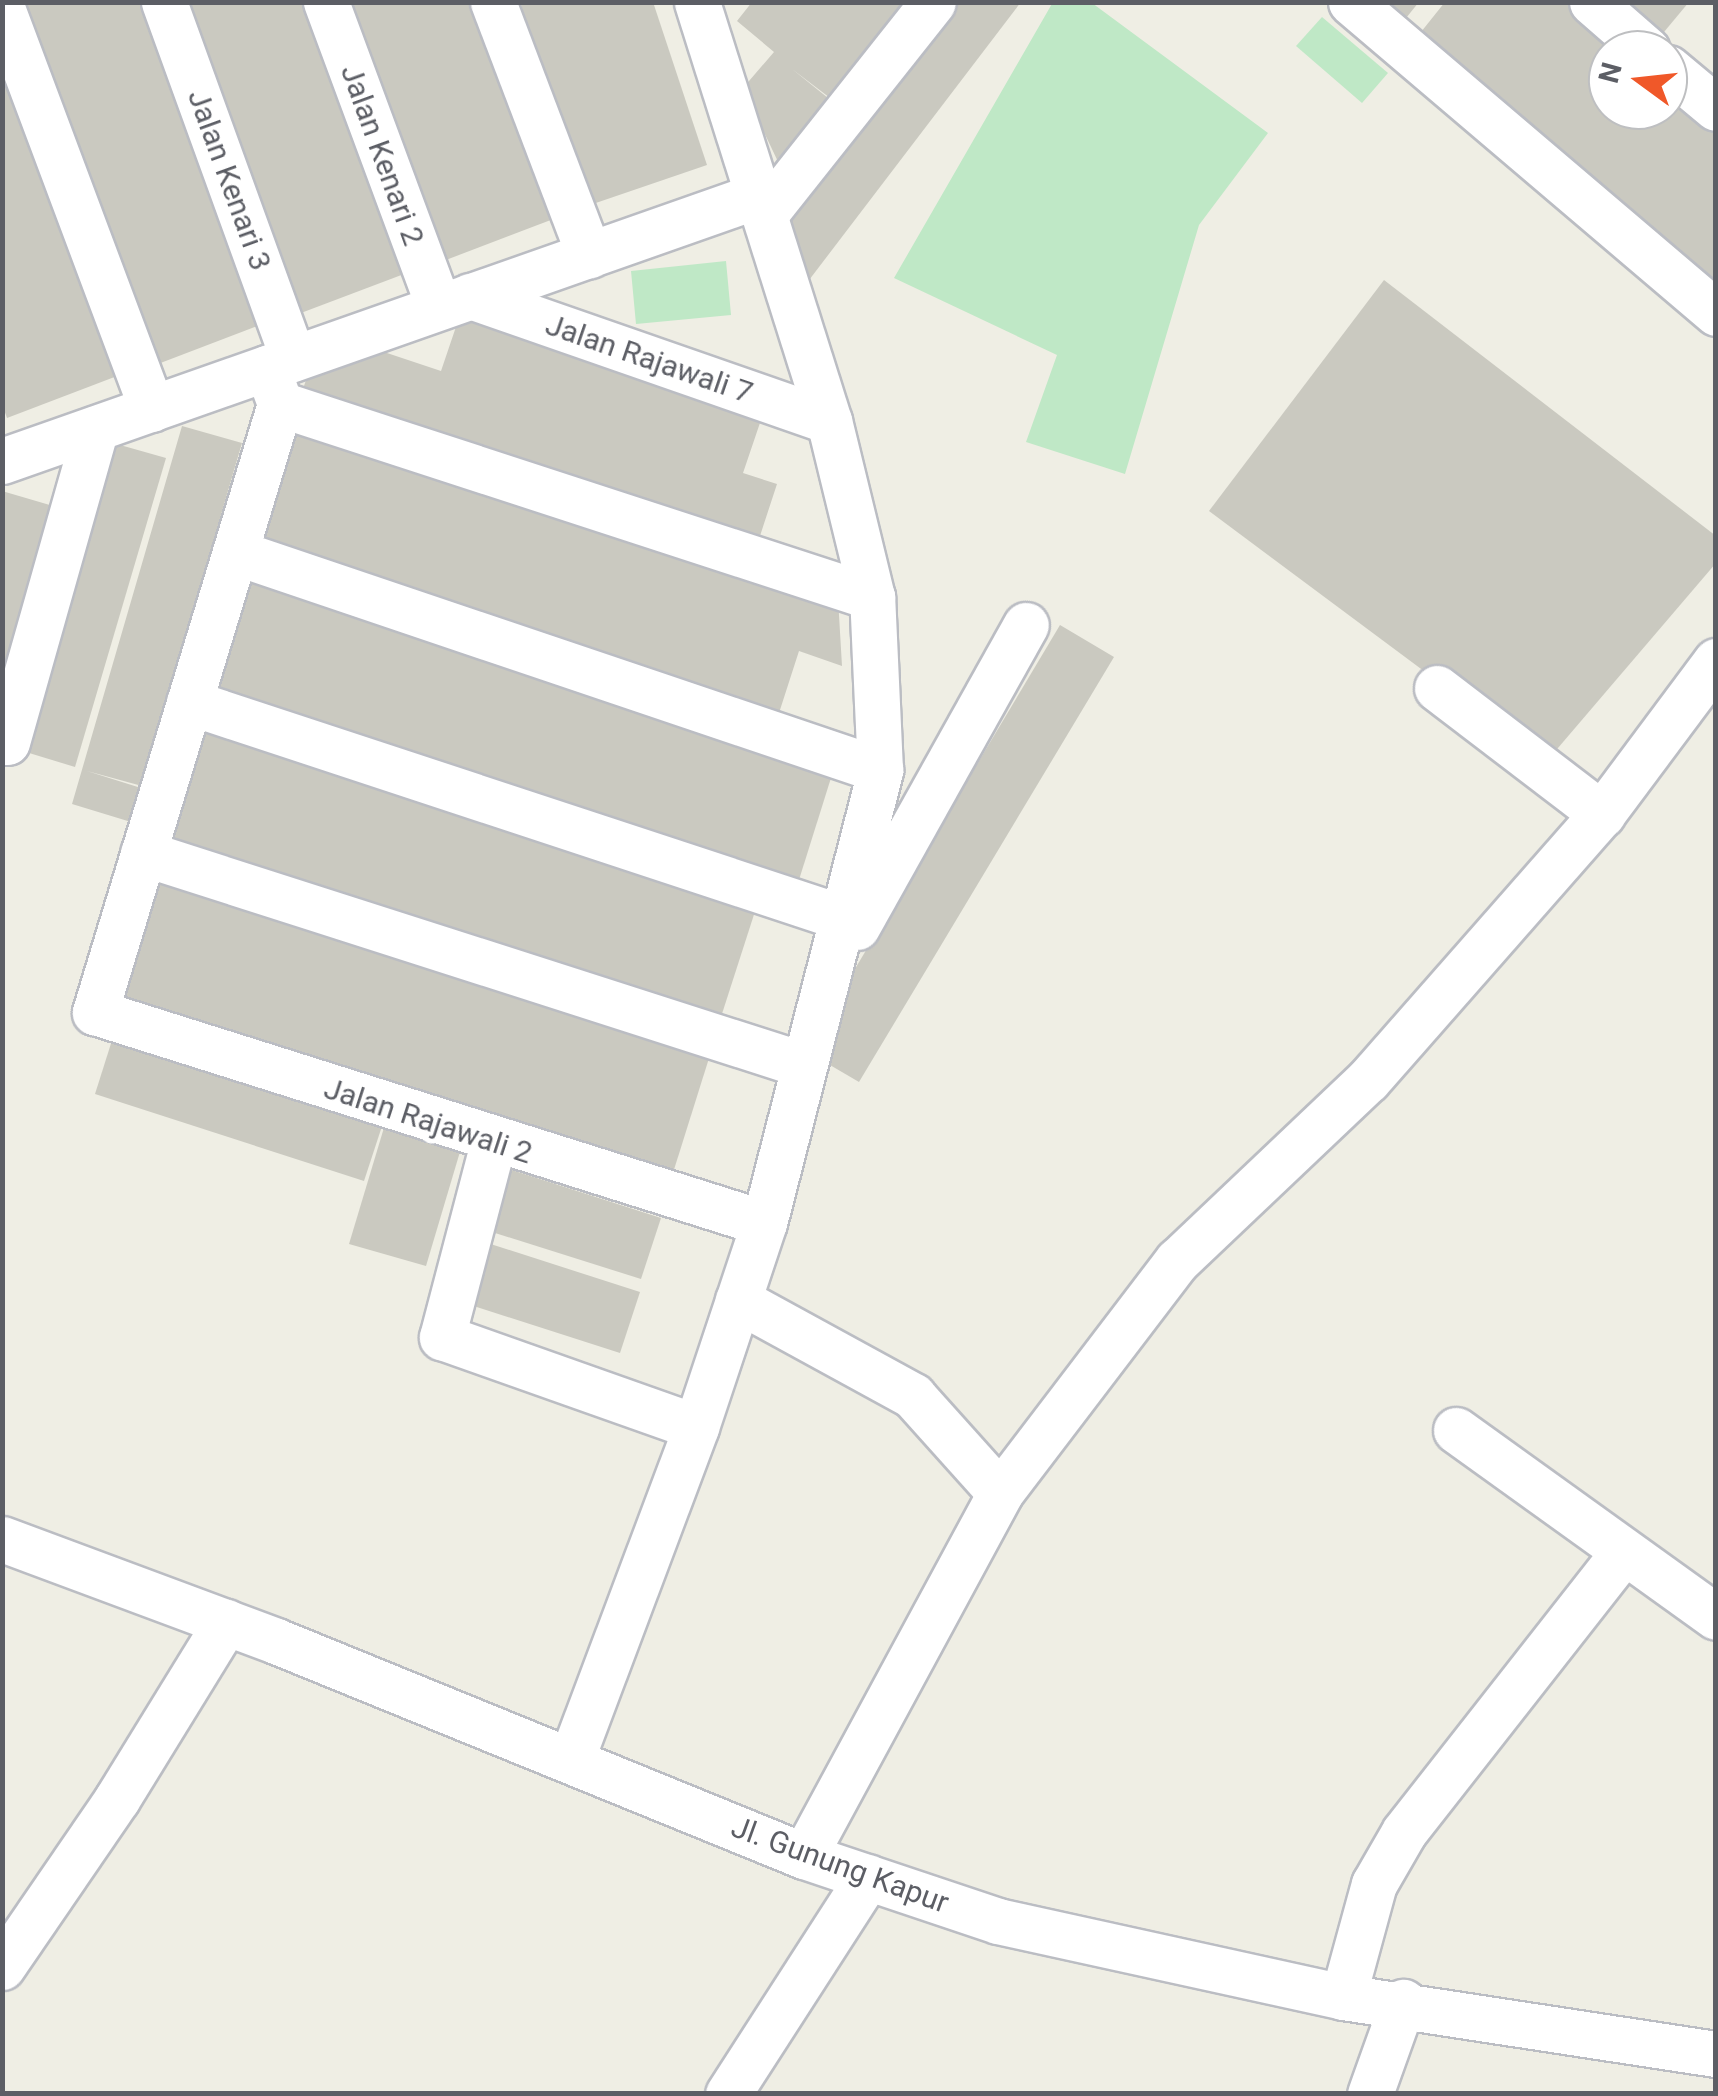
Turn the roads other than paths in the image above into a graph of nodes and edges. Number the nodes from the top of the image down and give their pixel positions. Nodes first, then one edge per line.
1 (164, 2) edge
2 (326, 2) edge
3 (493, 2) edge
4 (932, 2) edge
5 (1350, 2) edge
6 (1592, 2) edge
7 (2, 8) edge
8 (711, 12) edge
9 (1625, 30) edge
10 (1688, 85) edge
11 (1716, 108) edge
12 (762, 204) junction
13 (589, 255) junction
14 (454, 302) junction
15 (1716, 313) edge
16 (280, 377) junction
17 (152, 409) junction
18 (828, 421) junction
19 (96, 428) junction
20 (4, 457) edge
21 (236, 552) junction
22 (872, 597) junction
23 (1026, 624) dead end
24 (1716, 660) edge
25 (1437, 688) dead end
26 (189, 702) junction
27 (2, 740) edge
28 (880, 770) junction
29 (1602, 814) junction
30 (143, 853) junction
31 (844, 918) junction
32 (820, 994) junction
33 (801, 1064) junction
34 (493, 1142) junction
35 (764, 1223) junction
36 (738, 1300) junction
37 (696, 1427) junction
38 (1456, 1430) dead end
39 (1000, 1493) junction
40 (2, 1539) edge
41 (1622, 1552) junction
42 (1716, 1617) edge
43 (226, 1622) junction
44 (571, 1760) junction
45 (804, 1856) junction
46 (868, 1878) junction
47 (2, 1967) edge
48 (1343, 1997) junction
49 (1403, 2002) junction
50 (1716, 2054) edge
51 (728, 2094) edge
52 (1370, 2094) edge

1 - 16 street, Jalan Kenari 3
2 - 14 street, Jalan Kenari 2
3 - 13 street
4 - 12 street
5 - 15 street
6 - 9 street
7 - 17 street
8 - 12 street
10 - 11 street
12 - 13 street
12 - 18 street
13 - 14 street
14 - 16 street
14 - 18 street, Jalan Rajawali 7
16 - 17 street
16 - 21 street
16 - 22 street
17 - 19 street
18 - 22 street
19 - 20 street
19 - 27 street
21 - 26 street
21 - 28 street
22 - 28 street
23 - 32 street
24 - 29 street
25 - 29 street
26 - 30 street
26 - 31 street
28 - 31 street
29 - 39 street
30 - 33 street
30 - 34 street, Jalan Rajawali 2
31 - 32 street
32 - 33 street
33 - 35 street
34 - 35 street, Jalan Rajawali 2
34 - 37 street
35 - 36 street
36 - 37 street
36 - 39 street
37 - 44 street
38 - 41 street
39 - 45 street
40 - 43 street, Jl. Gunung Kapur
41 - 42 street
41 - 48 street
43 - 44 street, Jl. Gunung Kapur
43 - 47 street
44 - 45 street, Jl. Gunung Kapur
45 - 46 street, Jl. Gunung Kapur
46 - 48 street, Jl. Gunung Kapur
46 - 51 street
48 - 49 street, Jl. Gunung Kapur
49 - 50 street, Jl. Gunung Kapur
49 - 52 street

